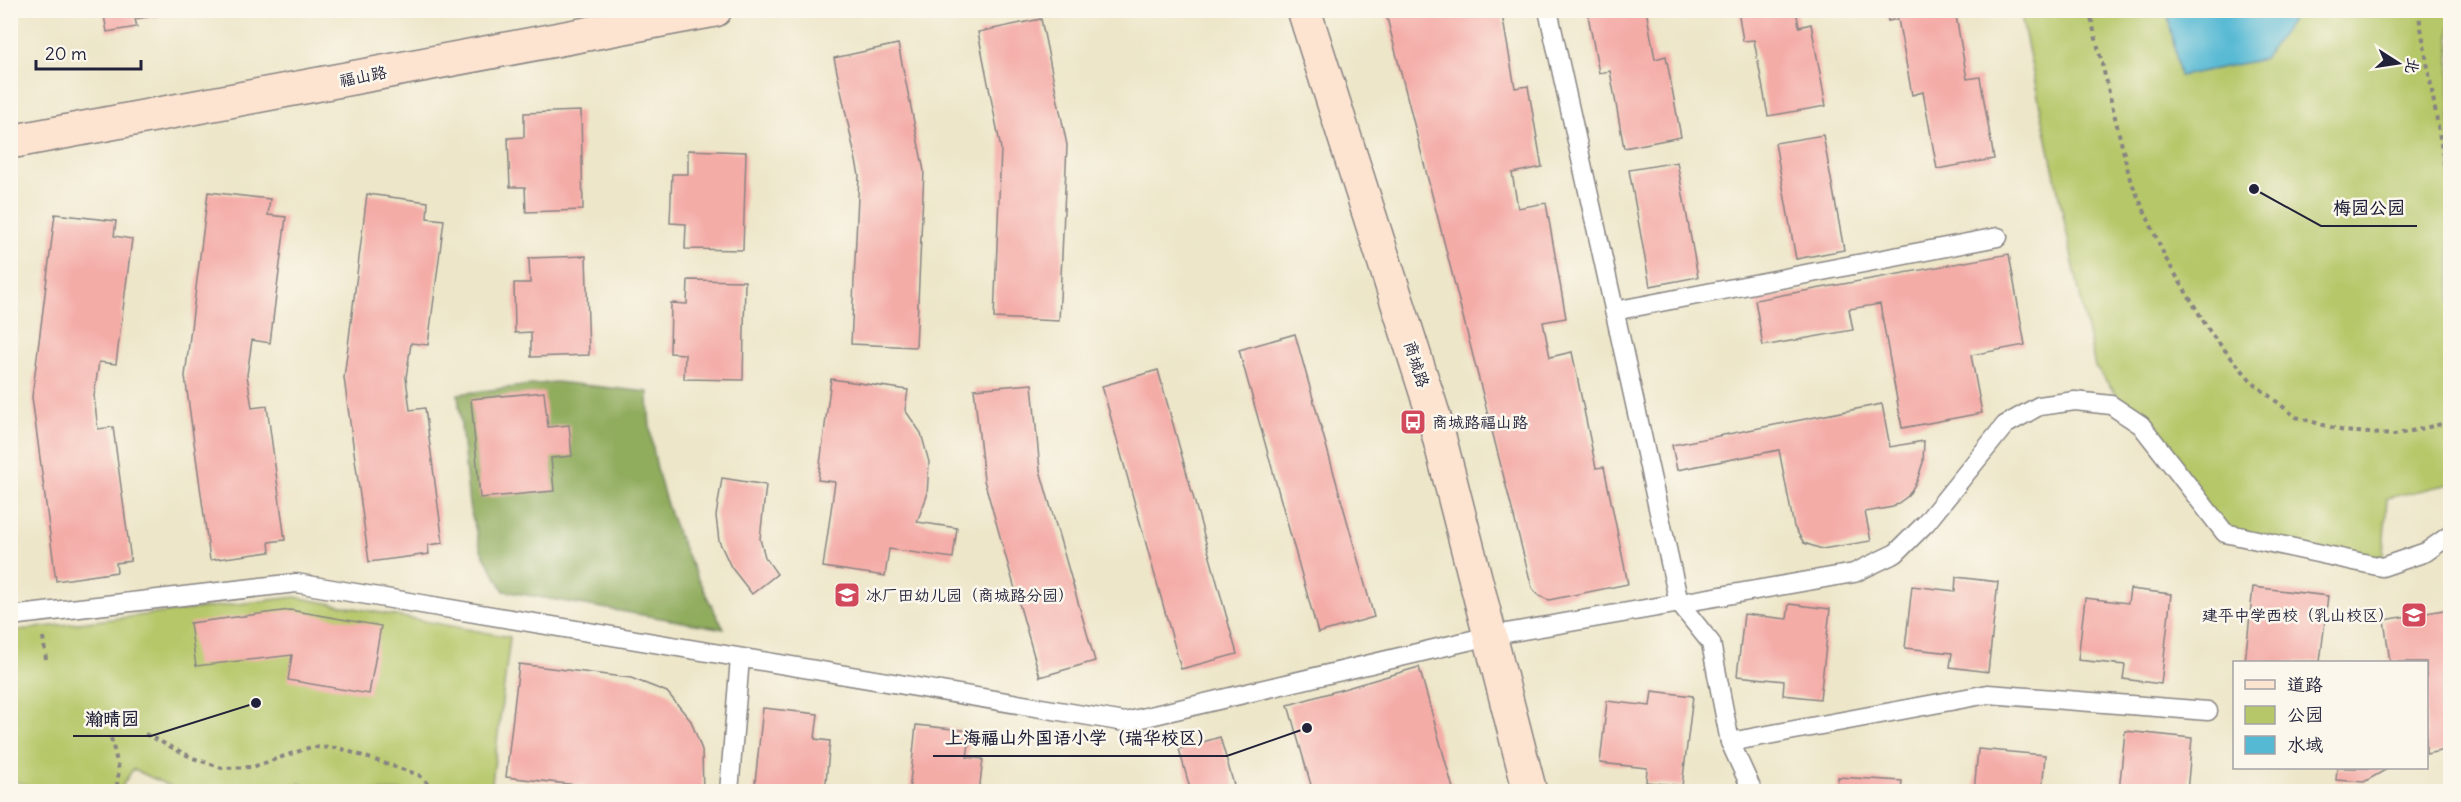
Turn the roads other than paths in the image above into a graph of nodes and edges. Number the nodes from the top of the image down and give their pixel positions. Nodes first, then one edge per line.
1 (715, 10) edge
2 (1304, 10) edge
3 (1548, 10) edge
4 (10, 142) edge
5 (1998, 237) dead end
6 (1614, 311) junction
7 (2451, 535) edge
8 (1679, 603) junction
9 (10, 616) edge
10 (1489, 636) junction
11 (740, 658) junction
12 (2208, 711) dead end
13 (1730, 742) junction
14 (729, 792) edge
15 (1530, 792) edge
16 (1753, 792) edge

1 - 4 street, 福山路
2 - 10 street, 商城路
3 - 6 lane
5 - 6 lane
6 - 8 lane
7 - 8 lane
8 - 10 lane
8 - 13 lane
9 - 11 lane
10 - 11 lane
10 - 15 street, 商城路
11 - 14 lane
12 - 13 lane
13 - 16 lane

